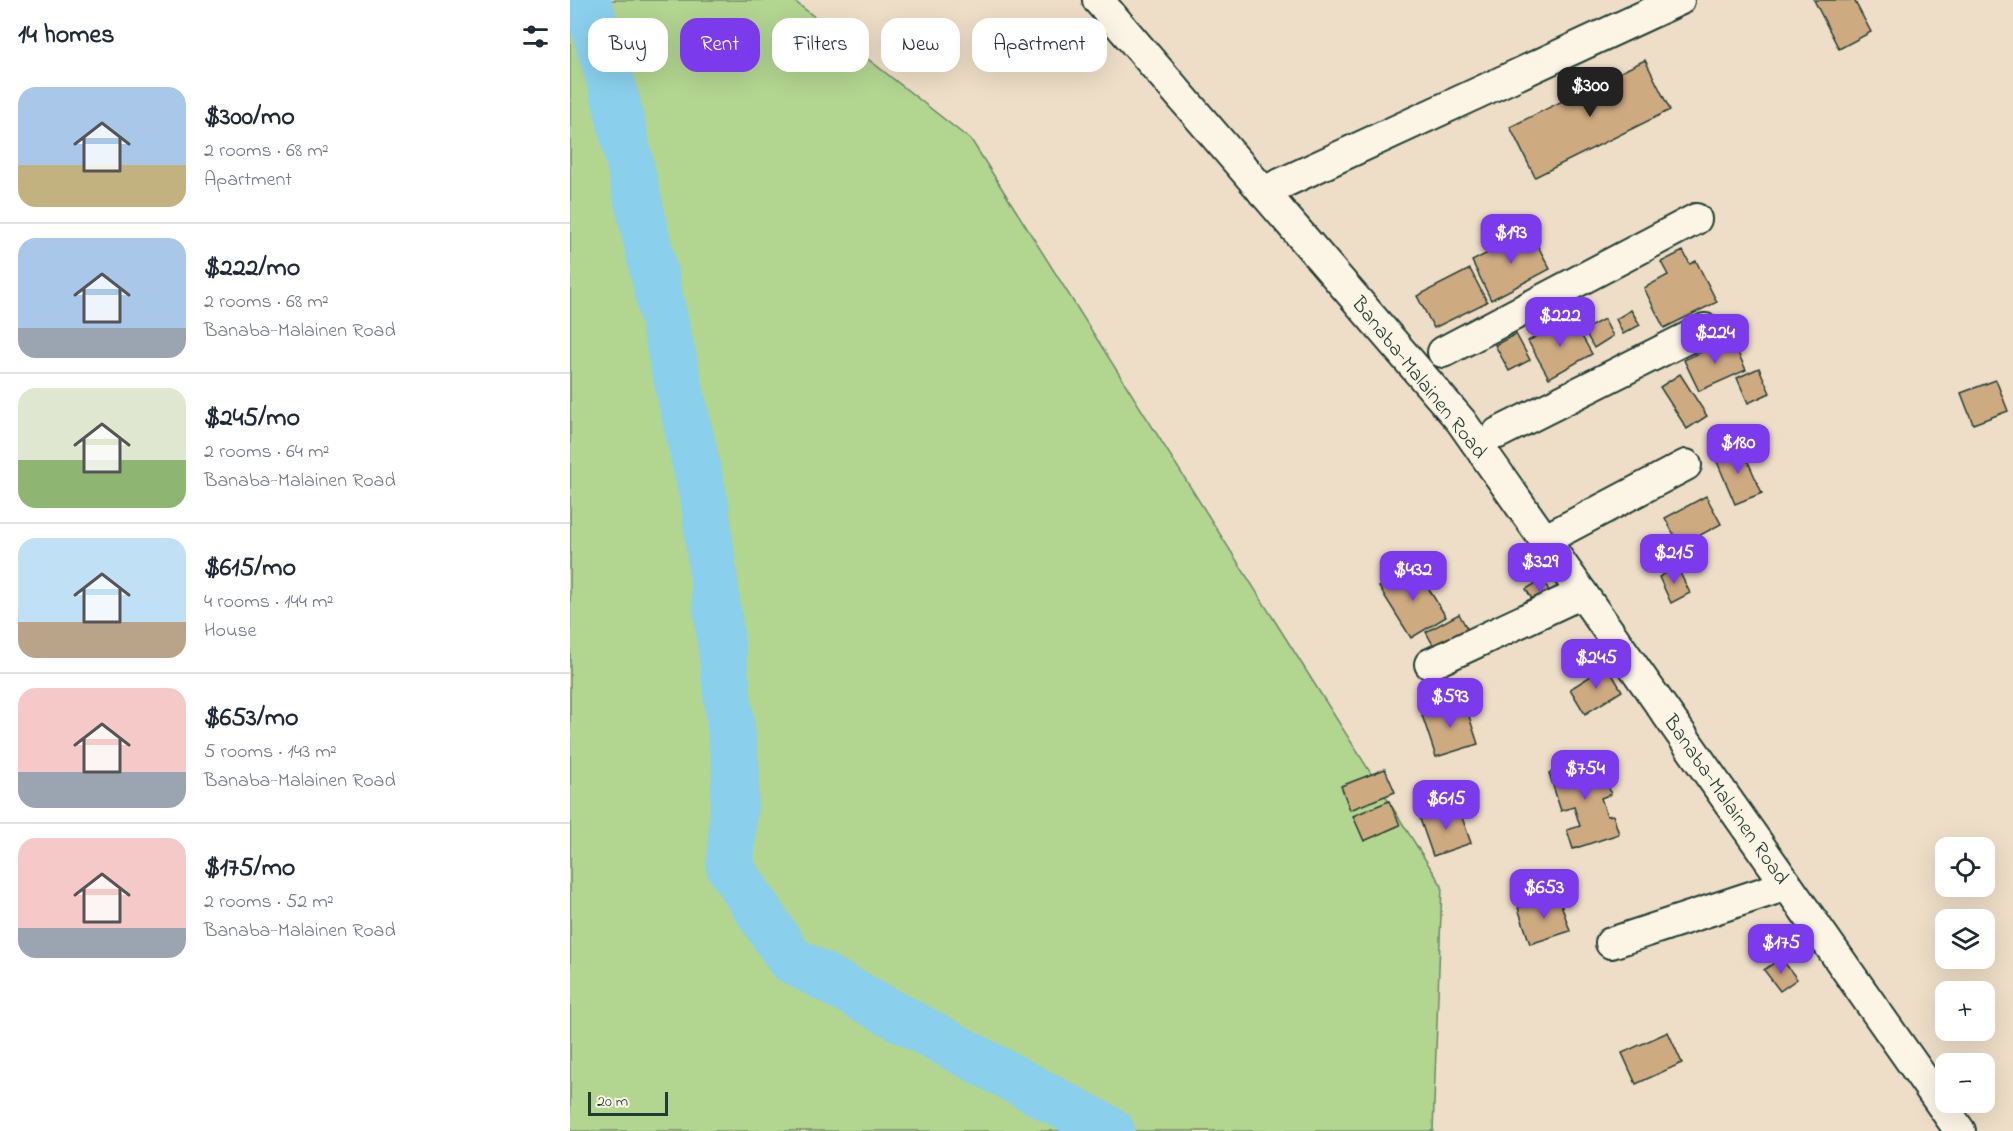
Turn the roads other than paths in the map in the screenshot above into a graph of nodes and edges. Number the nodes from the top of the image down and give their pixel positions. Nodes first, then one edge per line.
1 (1098, 0) edge
2 (1678, 0) edge
3 (1263, 192) junction
4 (1695, 219) dead end
5 (1705, 329) dead end
6 (1428, 360) junction
7 (1487, 438) junction
8 (1686, 465) dead end
9 (1544, 540) junction
10 (1582, 593) junction
11 (1430, 664) dead end
12 (1787, 885) junction
13 (1611, 943) dead end
14 (1960, 1131) edge

1 - 3 street, Banaba-Malainen Road
2 - 3 street
3 - 6 street, Banaba-Malainen Road
4 - 6 street
5 - 7 street
6 - 7 street, Banaba-Malainen Road
7 - 9 street, Banaba-Malainen Road
8 - 9 street
9 - 10 street, Banaba-Malainen Road
10 - 11 street
10 - 12 street, Banaba-Malainen Road
12 - 13 street
12 - 14 street, Banaba-Malainen Road

